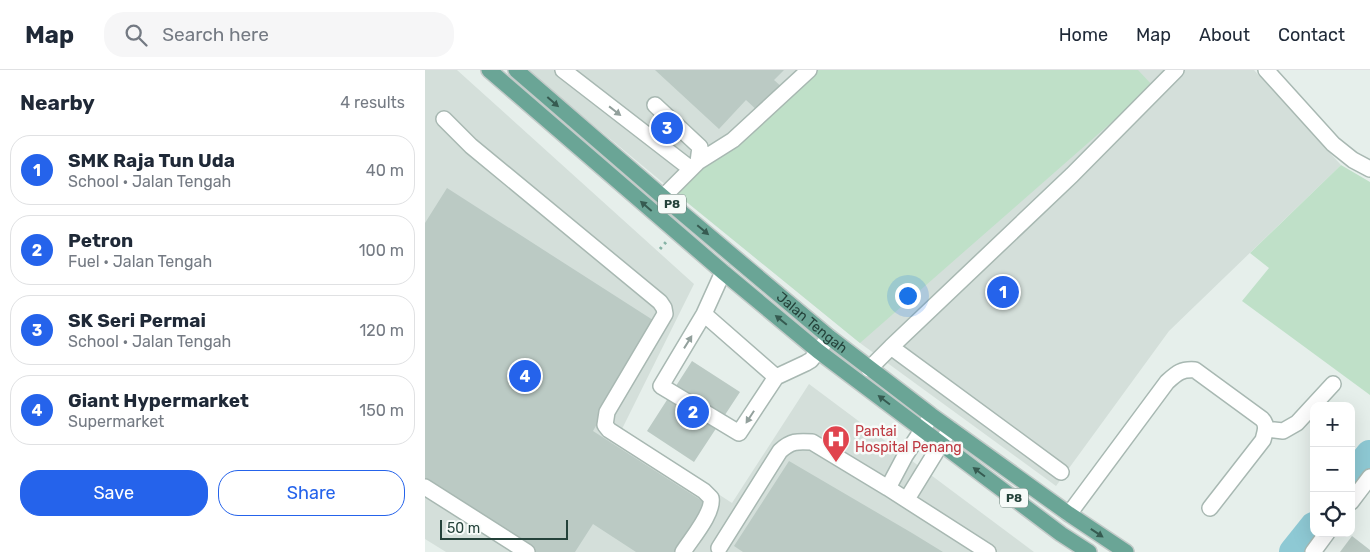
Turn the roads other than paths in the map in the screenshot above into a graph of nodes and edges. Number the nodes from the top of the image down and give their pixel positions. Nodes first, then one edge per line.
1 (489, 70) edge
2 (516, 70) edge
3 (563, 70) edge
4 (809, 70) edge
5 (1176, 70) edge
6 (1266, 70) edge
7 (655, 104) dead end
8 (444, 120) dead end
9 (695, 165) junction
10 (1370, 169) edge
11 (663, 196) junction
12 (723, 272) junction
13 (704, 314) junction
14 (829, 337) junction
15 (891, 346) junction
16 (818, 350) junction
17 (869, 369) junction
18 (776, 376) junction
19 (1333, 384) dead end
20 (931, 416) junction
21 (923, 429) junction
22 (950, 429) junction
23 (1266, 429) junction
24 (941, 443) junction
25 (1061, 472) dead end
26 (1370, 478) edge
27 (425, 487) edge
28 (888, 488) junction
29 (1355, 497) edge
30 (907, 499) junction
31 (1210, 508) dead end
32 (1069, 514) junction
33 (1061, 534) junction
34 (1324, 537) edge
35 (719, 548) dead end
36 (527, 552) edge
37 (683, 552) edge
38 (988, 552) edge
39 (1073, 552) edge
40 (1089, 552) edge
41 (1126, 552) edge
42 (1313, 552) edge

12 -> 1 main road, Jalan Tengah / P8
2 -> 11 main road, Jalan Tengah / P8
3 -> 9 lane
4 - 9 lane
5 - 15 lane
6 - 10 lane
7 - 9 lane
8 - 37 lane
9 - 11 lane
11 -> 14 main road, Jalan Tengah / P8
12 - 13 lane
16 -> 12 main road, Jalan Tengah / P8
13 - 18 lane
18 -> 13 lane
14 - 16 lane
14 - 17 main road, Jalan Tengah / P8
15 - 17 lane
15 - 25 lane
16 - 18 lane
21 -> 16 main road, Jalan Tengah / P8
17 - 20 main road, Jalan Tengah / P8
19 - 23 lane
20 - 21 lane
20 - 22 main road, Jalan Tengah / P8
21 - 24 main road, Jalan Tengah / P8
21 - 28 lane
22 - 24 lane
22 - 32 main road, Jalan Tengah / P8
23 - 31 lane
23 - 32 lane
24 - 30 lane
33 -> 24 main road, Jalan Tengah / P8
26 - 29 lane
27 - 36 lane
28 - 30 lane
28 - 35 lane
30 - 38 lane
32 -> 41 main road, Jalan Tengah / P8
33 - 39 main road
33 - 40 main road, Jalan Tengah / P8
34 - 42 lane

